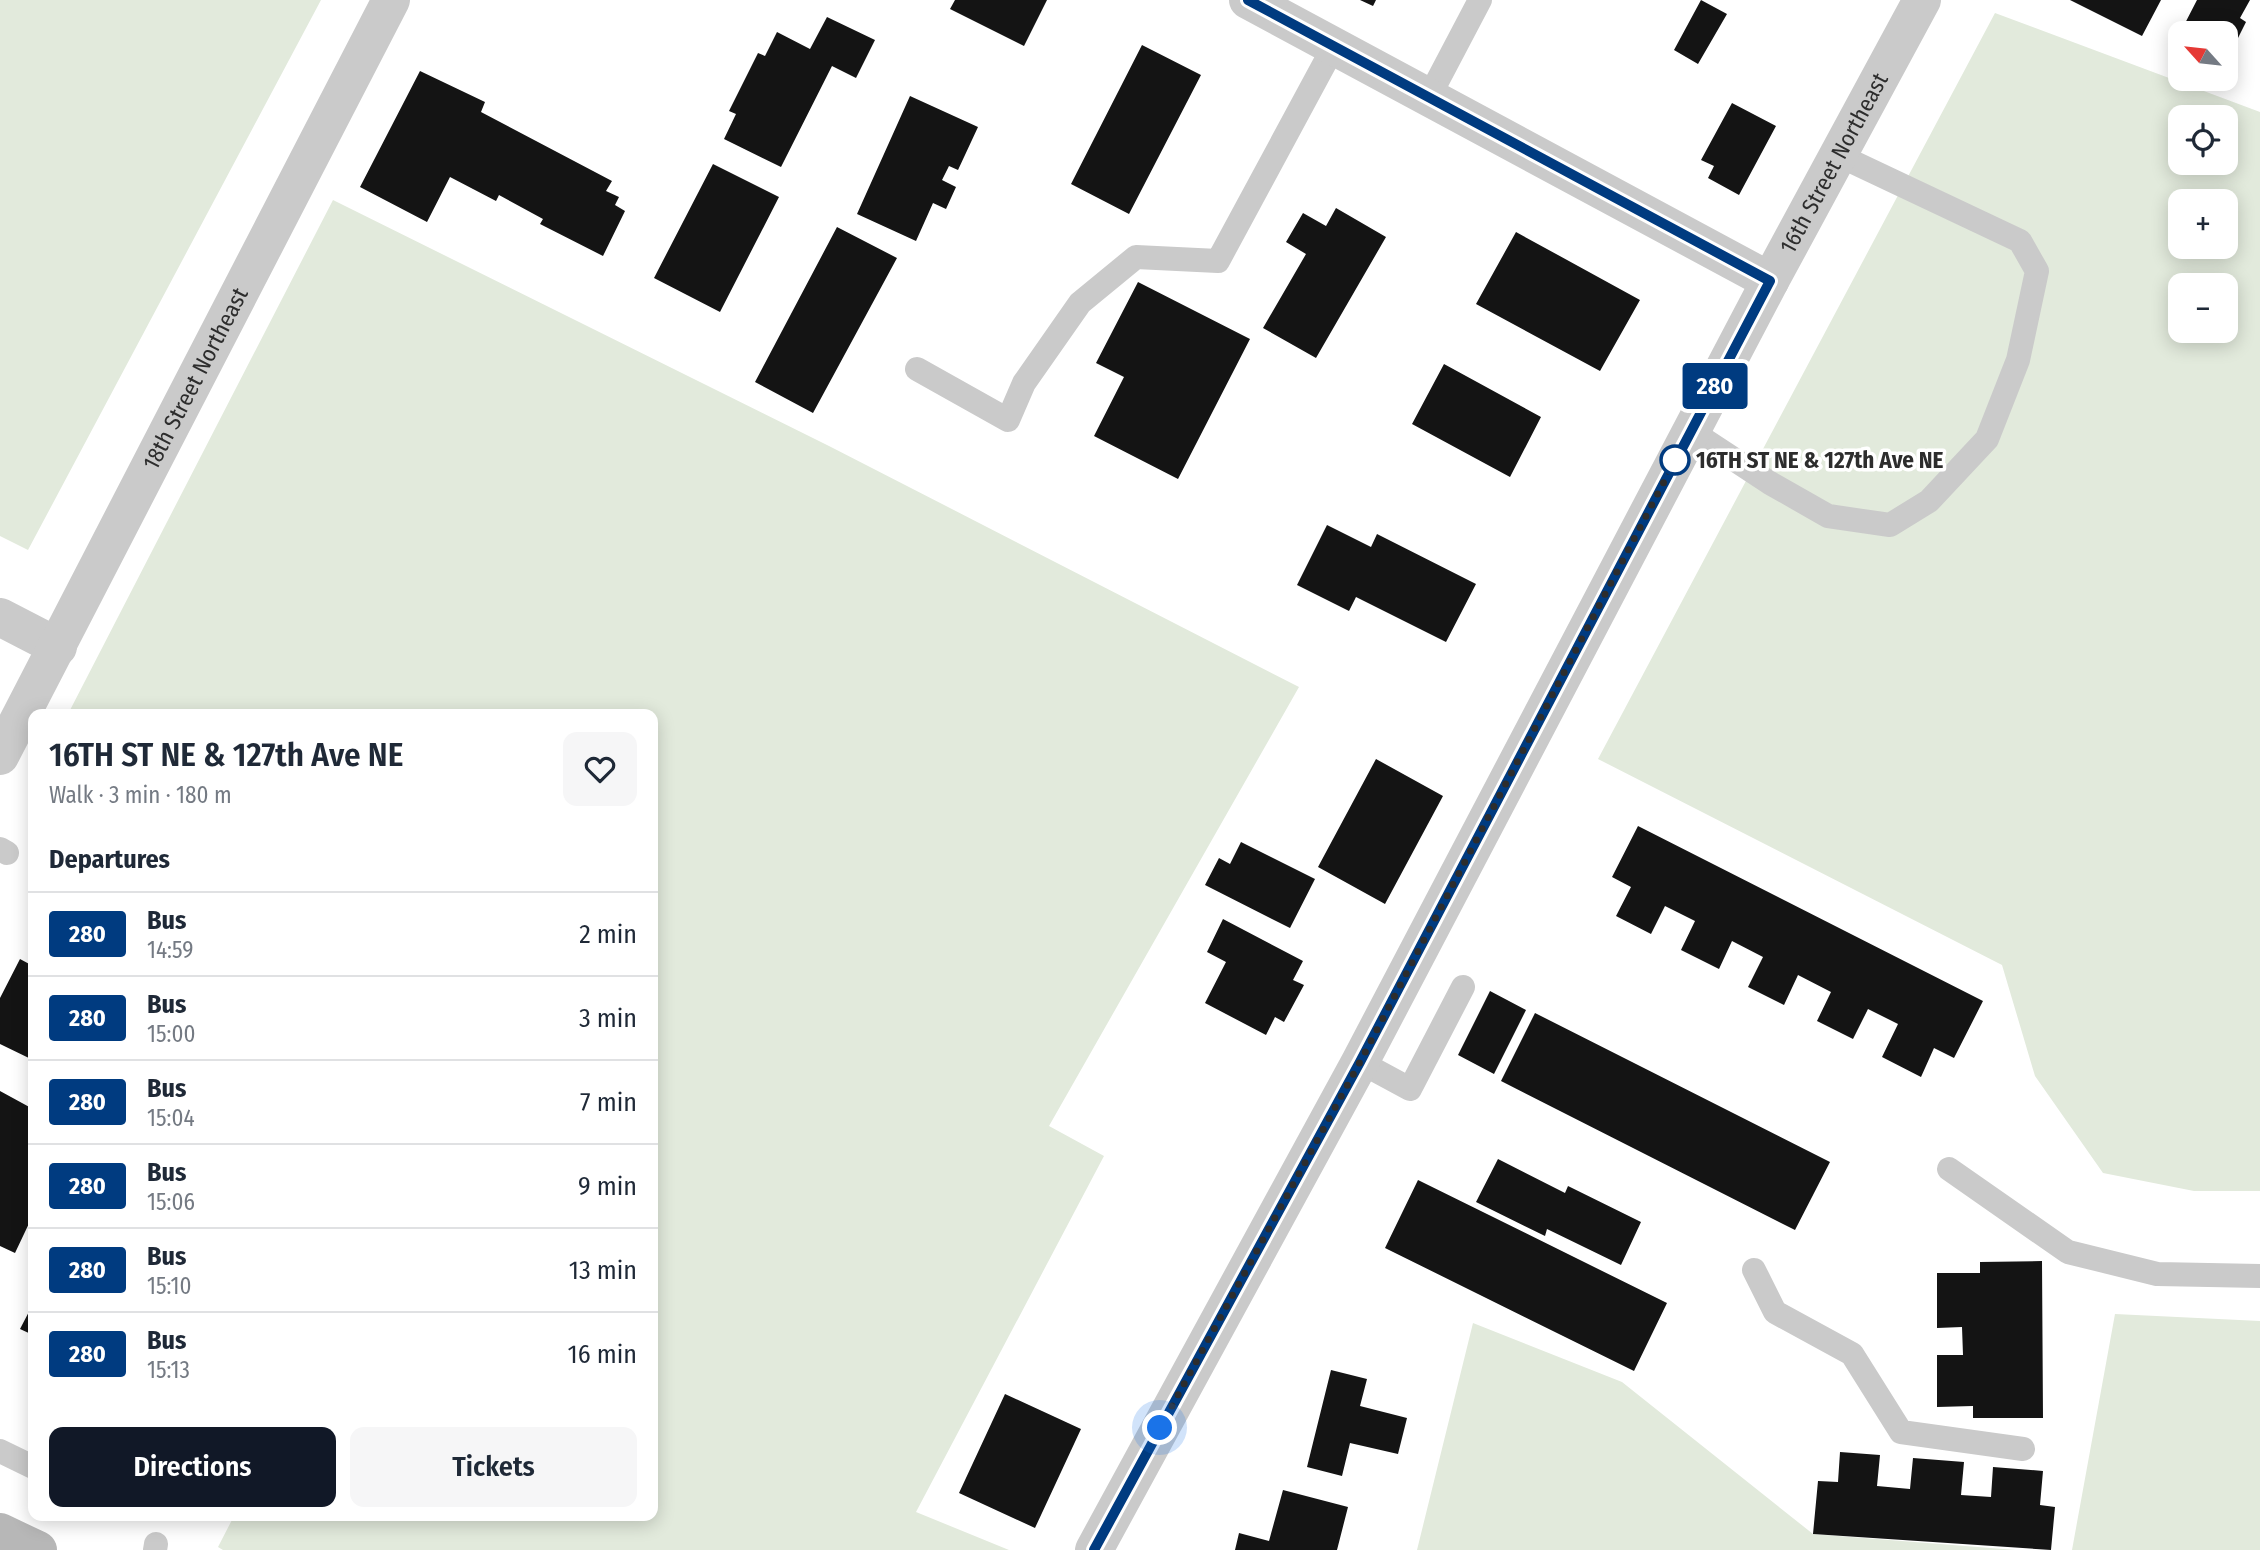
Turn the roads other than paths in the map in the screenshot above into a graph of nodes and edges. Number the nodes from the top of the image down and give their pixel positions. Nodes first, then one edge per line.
1 (391, 0) edge
2 (1248, 0) edge
3 (1480, 0) edge
4 (1922, 0) edge
5 (1334, 46) junction
6 (1429, 97) junction
7 (1838, 155) junction
8 (1770, 281) junction
9 (917, 369) dead end
10 (1691, 431) junction
11 (0, 617) edge
12 (58, 647) junction
13 (0, 756) edge
14 (1463, 987) dead end
15 (1360, 1062) junction
16 (1949, 1169) dead end
17 (1754, 1270) dead end
18 (2260, 1276) edge
19 (2023, 1448) dead end
20 (0, 1451) edge
21 (28, 1465) edge
22 (0, 1532) edge
23 (38, 1550) edge
24 (1094, 1550) edge

1 - 12 street, 18th Street Northeast
2 - 5 street
3 - 6 lane
4 - 7 street, 16th Street Northeast
5 - 6 street
5 - 9 lane
6 - 8 street
7 - 8 street, 16th Street Northeast
7 - 10 lane
8 - 10 street, 16th Street Northeast
10 - 15 street, 16th Street Northeast
11 - 12 street
12 - 13 street, 18th Street Northeast
14 - 15 lane
15 - 24 street, 16th Street Northeast
16 - 18 lane
17 - 19 lane
20 - 21 lane
22 - 23 main road

